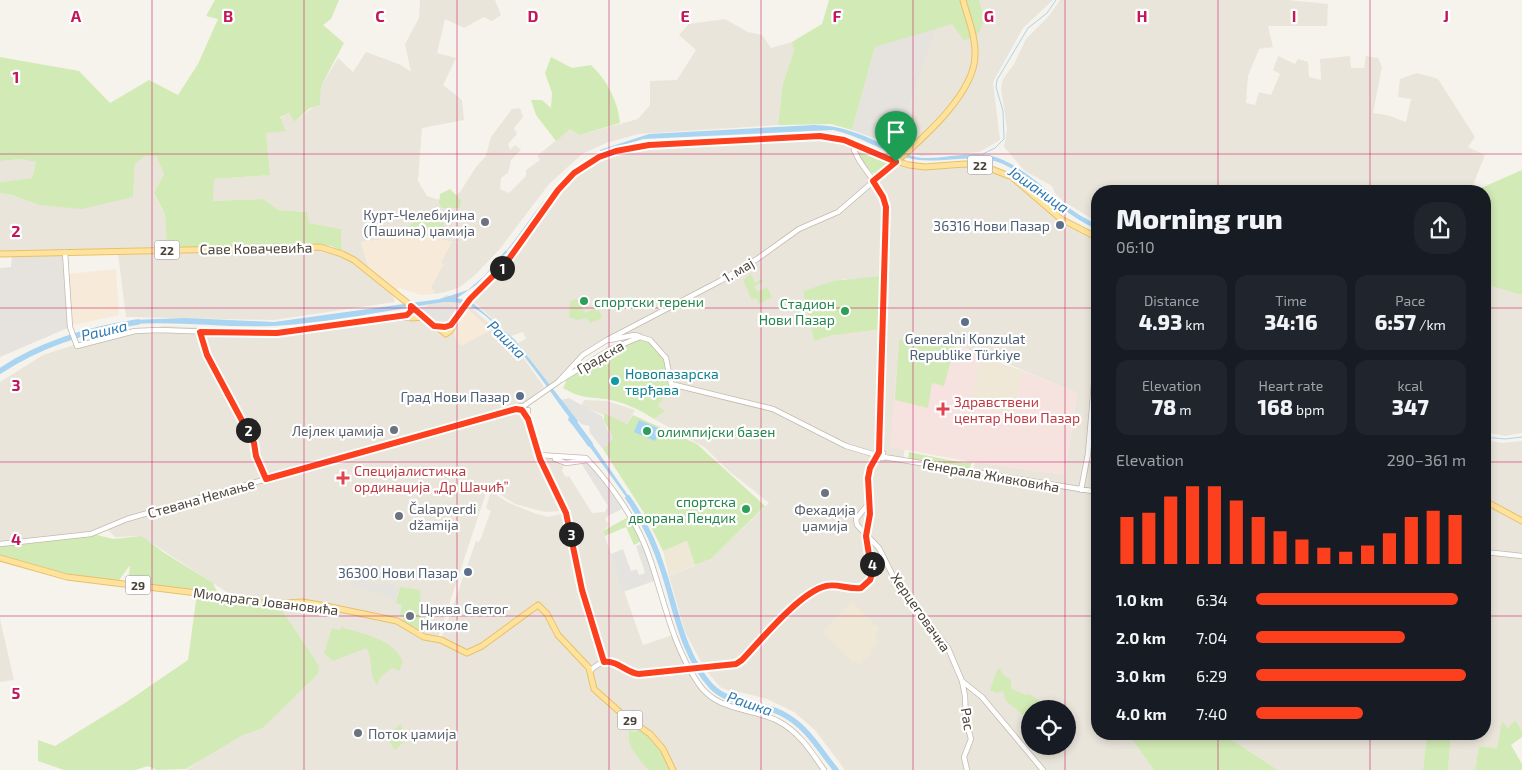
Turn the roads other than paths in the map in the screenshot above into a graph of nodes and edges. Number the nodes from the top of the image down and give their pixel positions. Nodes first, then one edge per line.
1 (963, 0) edge
2 (852, 143) junction
3 (898, 160) junction
4 (873, 181) junction
5 (1091, 234) edge
6 (65, 252) junction
7 (0, 254) edge
8 (412, 312) junction
9 (453, 323) junction
10 (434, 326) junction
11 (200, 332) junction
12 (627, 338) junction
13 (607, 340) junction
14 (559, 381) junction
15 (525, 409) junction
16 (1091, 419) edge
17 (539, 455) junction
18 (877, 455) junction
19 (266, 479) junction
20 (1081, 490) junction
21 (1091, 491) edge
22 (869, 503) junction
23 (1491, 504) edge
24 (1522, 521) edge
25 (866, 536) junction
26 (0, 544) edge
27 (1491, 553) edge
28 (1522, 556) edge
29 (0, 558) edge
30 (604, 662) junction
31 (692, 668) junction
32 (590, 671) junction
33 (962, 681) junction
34 (965, 696) joint
35 (967, 767) edge
36 (673, 770) edge
37 (824, 770) edge
38 (1043, 770) edge

1 - 3 main road
2 - 3 main road, 22
2 - 4 street
2 - 9 main road, 22
3 - 4 street, 1. мај
3 - 5 main road, 22
4 - 13 street, 1. мај
4 - 18 street
6 - 7 main road, Саве Ковачевића / 22
6 - 8 main road, Саве Ковачевића / 22
6 - 11 street
8 - 10 main road, 22
8 - 11 street
9 - 10 main road
9 - 10 main road, 22
11 - 19 street
12 - 13 street
12 - 14 street, Градска
12 - 18 street, Градска
13 - 14 street, 1. мај
14 - 15 street, 1. мај
15 - 17 street
15 - 19 street, Стевана Немање
16 - 20 street
17 - 30 street
17 - 31 street
18 - 20 street, Генерала Живковића
18 - 22 street
19 - 26 street, Стевана Немање
20 - 21 street, Генерала Живковића
22 - 25 street
22 - 25 street, Херцеговачка
23 - 24 main road
25 - 31 street
25 - 33 street, Херцеговачка
27 - 28 street
29 - 32 main road, Миодрага Јовановића / 29
30 - 31 street
30 - 32 street
31 - 37 street
32 - 36 main road, 29
33 - 34 street, Херцеговачка
33 - 38 street
34 - 35 street, Рас

